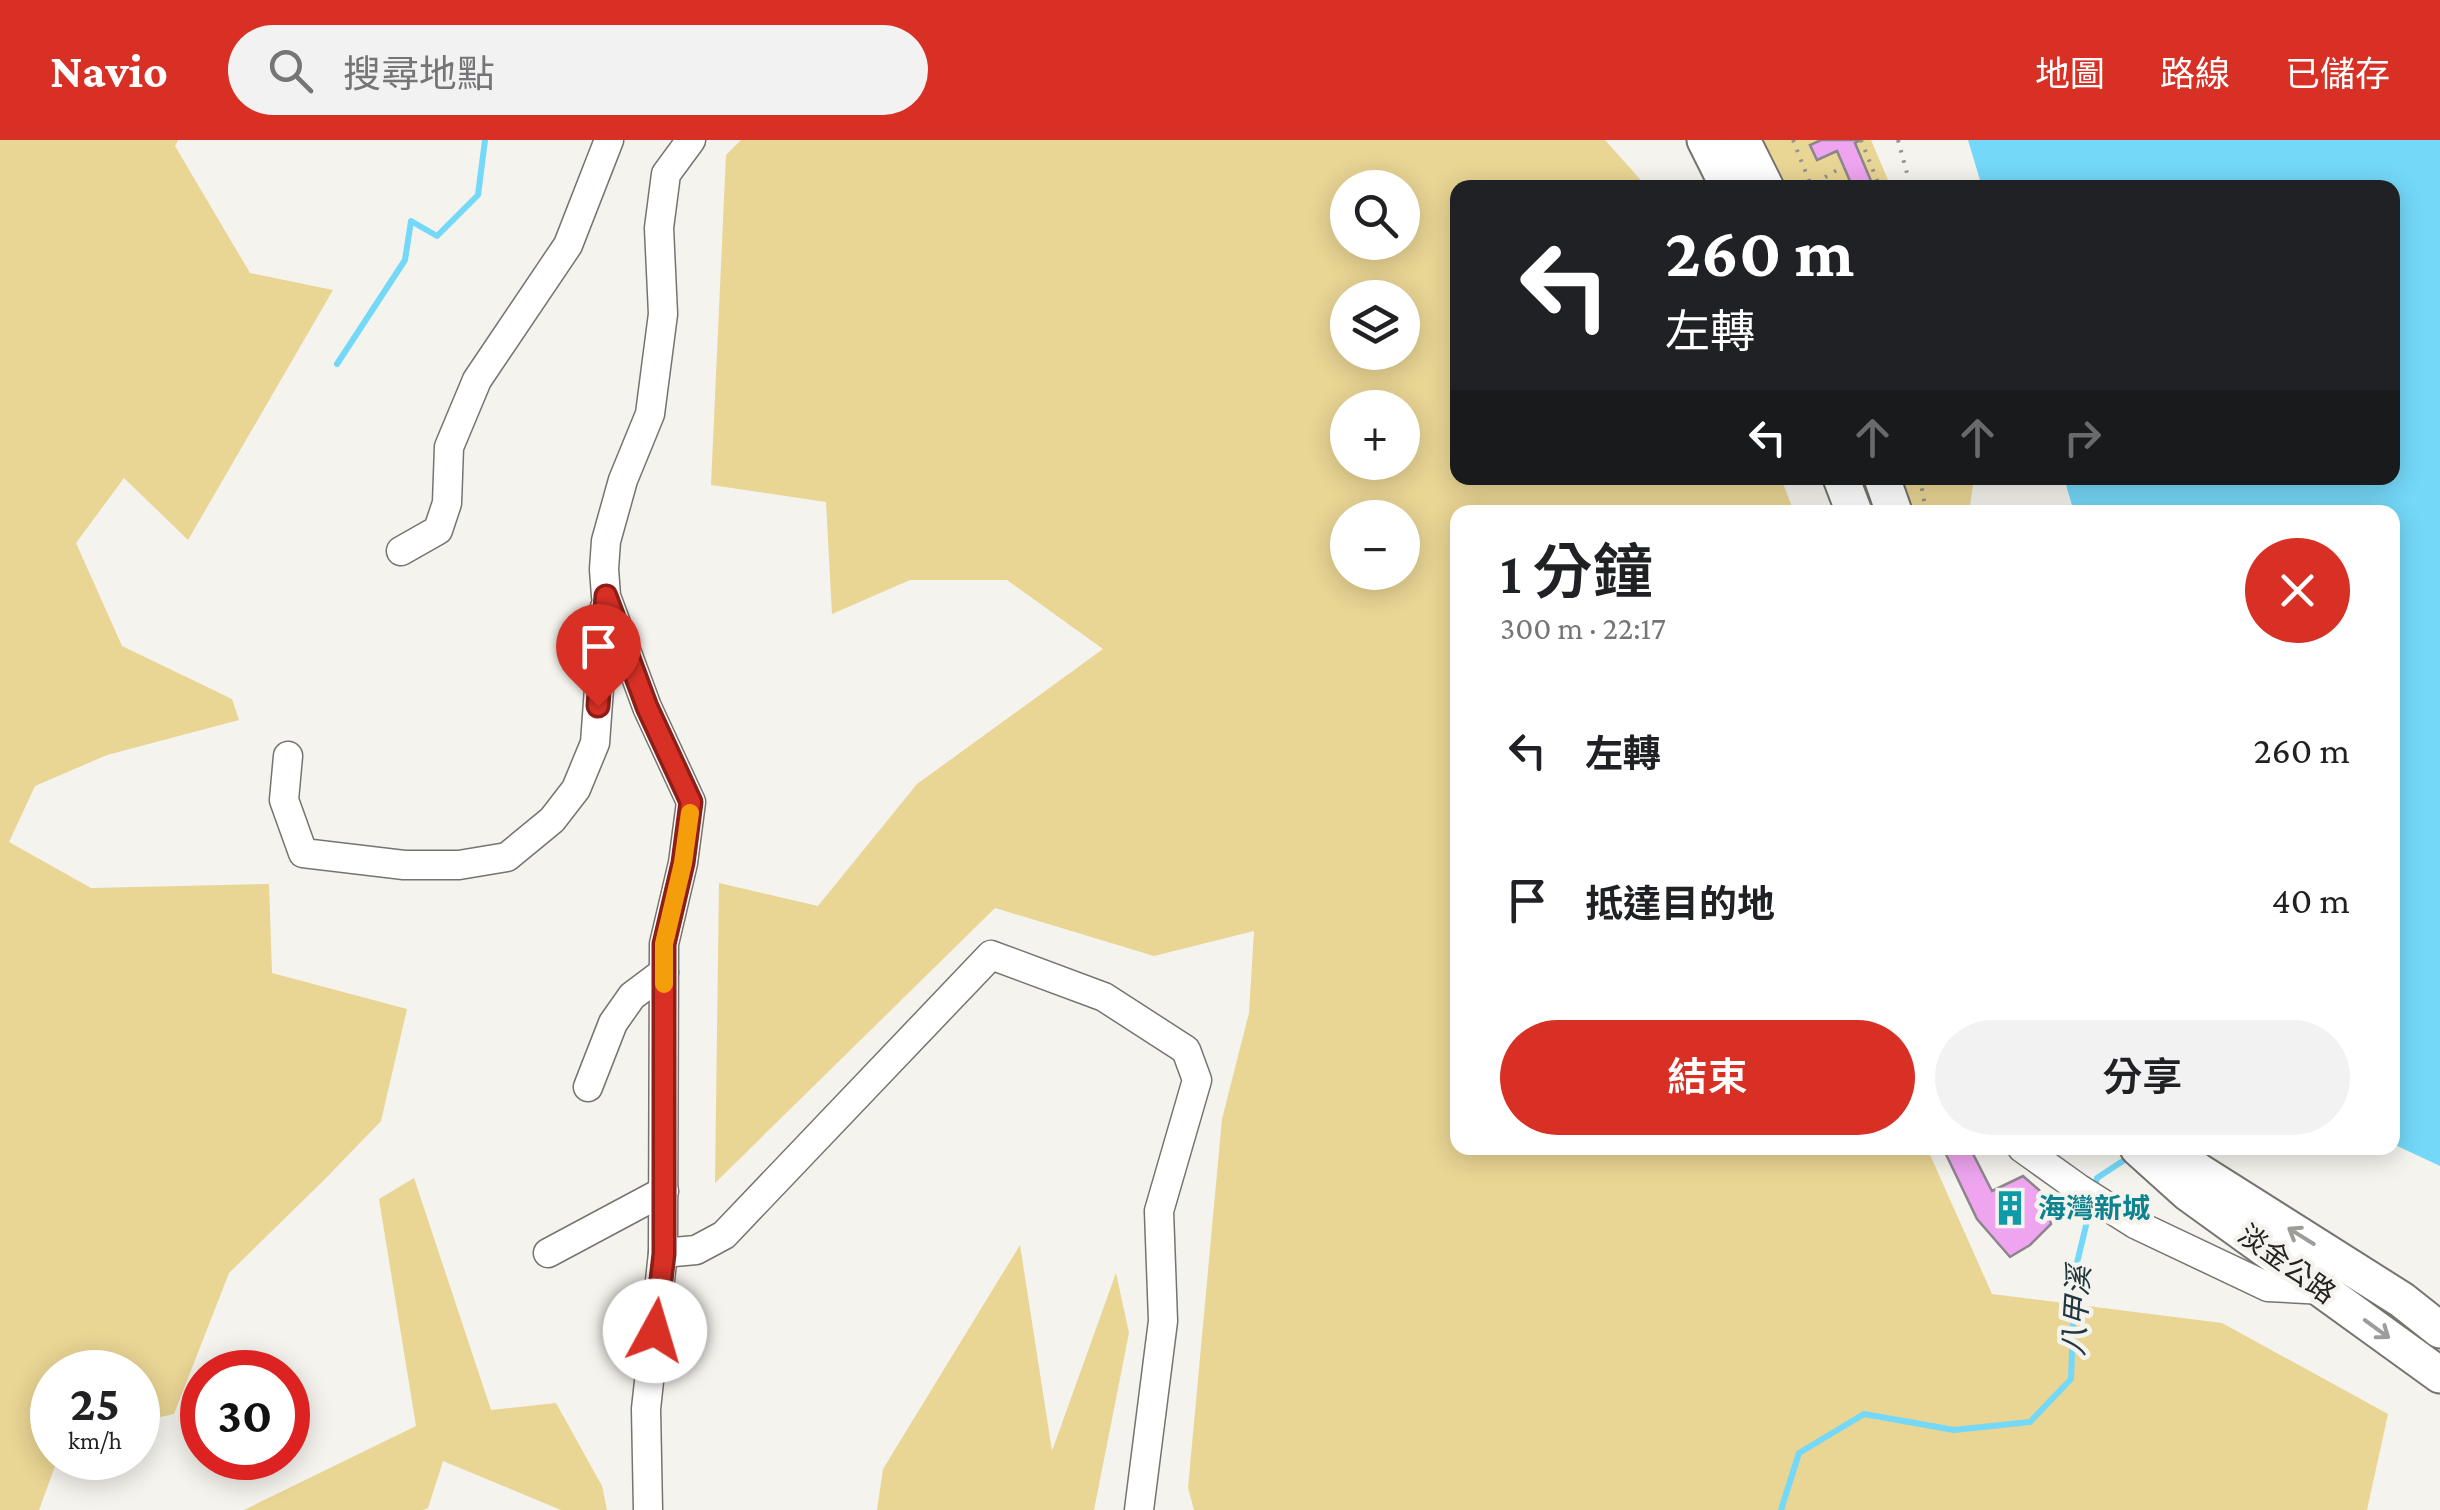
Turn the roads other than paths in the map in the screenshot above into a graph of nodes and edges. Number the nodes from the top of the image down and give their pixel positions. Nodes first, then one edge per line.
1 (609, 140) edge
2 (691, 140) edge
3 (1705, 140) edge
4 (1742, 140) edge
5 (1725, 180) edge
6 (1762, 180) edge
7 (402, 551) dead end
8 (606, 596) junction
9 (288, 756) dead end
10 (664, 972) junction
11 (588, 1087) dead end
12 (2032, 1155) edge
13 (2160, 1155) edge
14 (2163, 1155) edge
15 (664, 1191) junction
16 (548, 1254) dead end
17 (664, 1254) junction
18 (2324, 1290) junction
19 (2440, 1330) edge
20 (2440, 1376) edge
21 (648, 1510) edge
22 (1139, 1510) edge

1 - 7 street
2 - 8 street
3 - 5 main road
4 - 6 main road
8 - 9 street
8 - 10 street
10 - 11 street
10 - 15 street
12 - 18 street
13 - 18 main road, 淡金公路
19 -> 14 main road, 淡金公路
15 - 16 street
15 - 17 street
17 - 21 street
17 - 22 street
18 -> 20 main road, 淡金公路

